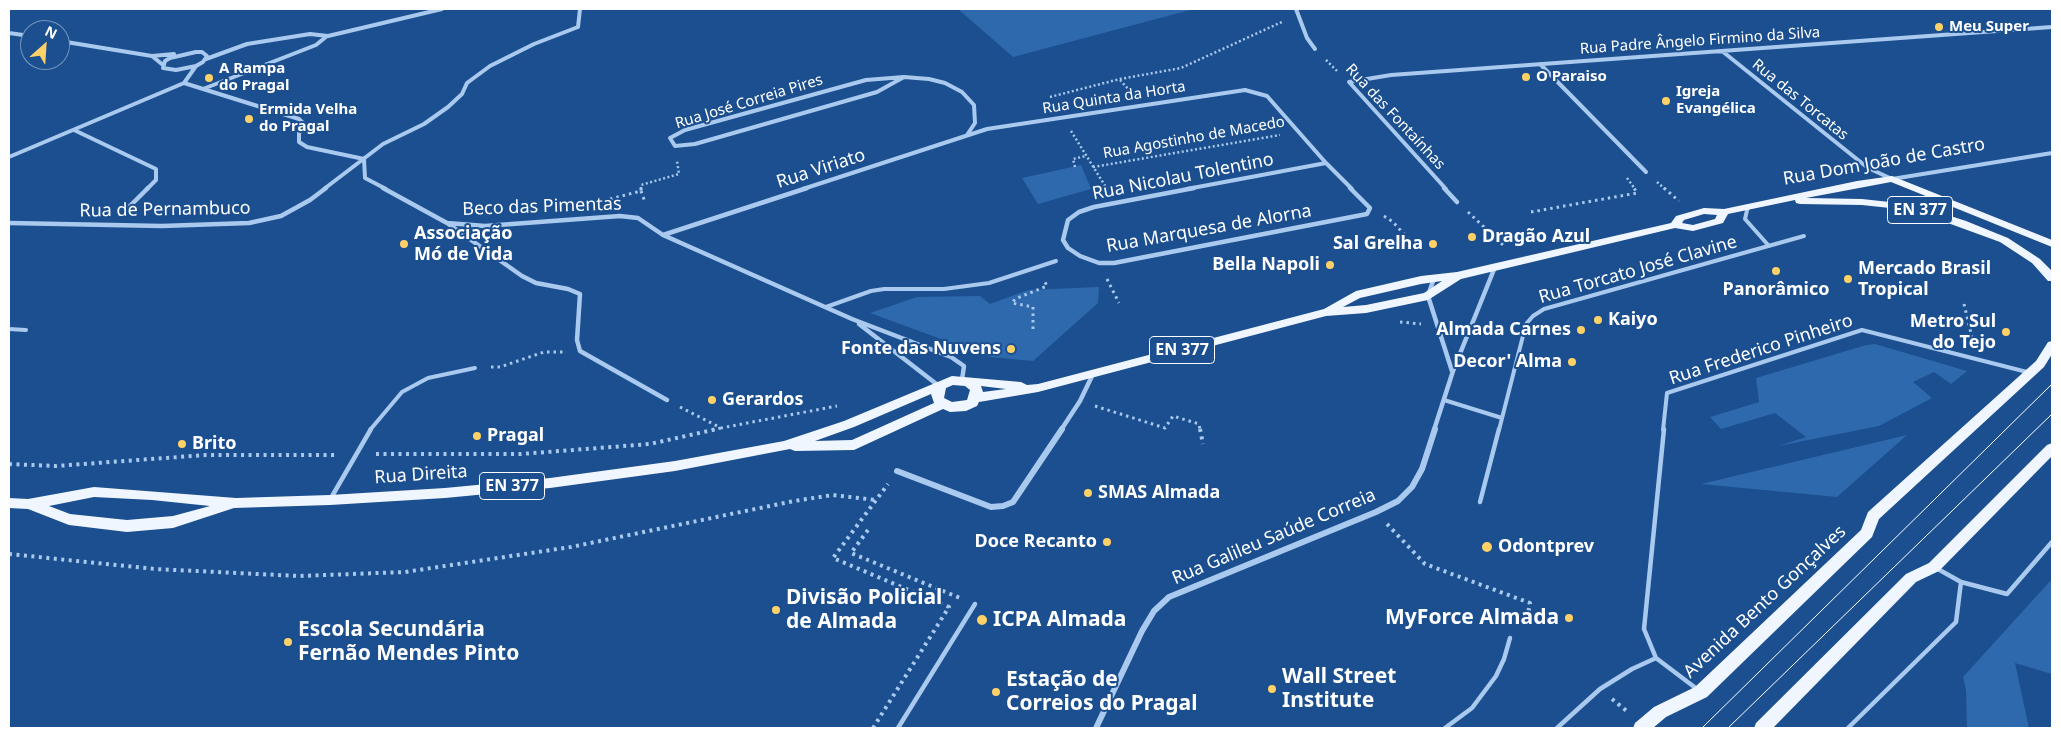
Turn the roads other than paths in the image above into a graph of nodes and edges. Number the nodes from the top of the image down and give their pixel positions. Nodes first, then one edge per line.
1 (442, 9) edge
2 (580, 9) edge
3 (1296, 9) edge
4 (2052, 27) edge
5 (328, 36) junction
6 (70, 43) edge
7 (1315, 50) road end
8 (1722, 51) junction
9 (182, 54) junction
10 (152, 56) junction
11 (206, 59) junction
12 (1540, 64) junction
13 (163, 65) junction
14 (196, 66) junction
15 (904, 77) junction
16 (1349, 82) joint
17 (184, 83) junction
18 (203, 90) junction
19 (987, 129) joint
20 (74, 130) junction
21 (967, 135) junction
22 (2052, 153) edge
23 (9, 157) edge
24 (364, 159) junction
25 (1326, 163) junction
26 (1646, 172) road end
27 (1892, 179) junction
28 (1456, 202) road end
29 (1770, 202) junction
30 (1748, 206) junction
31 (129, 207) dead end
32 (1724, 212) junction
33 (9, 223) edge
34 (447, 223) junction
35 (1675, 225) junction
36 (663, 236) junction
37 (1804, 236) dead end
38 (1062, 240) joint
39 (2052, 244) edge
40 (1770, 246) junction
41 (1056, 261) dead end
42 (1495, 267) junction
43 (1458, 276) junction
44 (1434, 278) junction
45 (2052, 278) edge
46 (1428, 296) junction
47 (826, 307) junction
48 (1326, 312) junction
49 (852, 319) junction
50 (9, 328) edge
51 (26, 330) dead end
52 (2052, 345) edge
53 (475, 368) road end
54 (1453, 372) junction
55 (2030, 372) junction
56 (1093, 374) junction
57 (962, 380) junction
58 (940, 386) junction
59 (1038, 388) junction
60 (976, 398) junction
61 (667, 400) road end
62 (1444, 400) junction
63 (944, 404) junction
64 (1502, 418) junction
65 (785, 446) junction
66 (2052, 448) edge
67 (898, 471) road end
68 (330, 500) junction
69 (1480, 502) dead end
70 (9, 503) edge
71 (28, 504) junction
72 (236, 504) junction
73 (2052, 542) edge
74 (1934, 567) junction
75 (1961, 582) junction
76 (975, 604) dead end
77 (1510, 638) dead end
78 (1656, 658) junction
79 (1701, 692) junction
80 (1642, 726) edge
81 (898, 728) edge
82 (1096, 728) edge
83 (1445, 728) edge
84 (1557, 728) edge
85 (1762, 728) edge
86 (1848, 728) edge

1 - 5 street
2 - 24 street, Rua de Pernambuco
3 - 7 street
4 - 8 street, Rua Padre Ângelo Firmino da Silva
5 - 11 street
5 - 18 street
6 - 10 street
8 - 12 street, Rua Padre Ângelo Firmino da Silva
8 - 27 street, Rua das Torcatas
9 - 10 street
9 - 11 street
9 - 13 street
10 - 13 street
11 - 14 street
12 - 16 street, Rua Padre Ângelo Firmino da Silva
12 - 26 street
13 - 14 street
14 - 17 street
15 - 15 street, Rua José Correia Pires
15 - 21 street, Rua José Correia Pires
16 - 28 street, Rua das Fontaínhas
17 - 18 street
17 - 20 street
18 - 24 street
19 - 21 street, Rua Viriato
19 - 25 street, Rua Quinta da Horta
20 - 23 street
20 - 31 street
21 - 36 street, Rua Viriato
22 - 27 street, Rua Dom João de Castro
24 - 33 street, Rua de Pernambuco
24 - 34 street
25 - 38 street, Rua Nicolau Tolentino
25 - 38 street, Rua Marquesa de Alorna
27 - 29 main road, Rua Dom João de Castro / EN 377
27 - 39 main road, EN 377
29 - 30 main road, Rua Dom João de Castro / EN 377
29 - 45 main road, EN 377
30 - 32 main road, Rua Dom João de Castro / EN 377
30 - 40 lane, Rua Torcato José Clavine
32 - 35 main road, Rua Dom João de Castro / EN 377
32 - 35 main road, Rua Dom João de Castro / EN 377
34 - 36 street, Beco das Pimentas
34 - 61 street
35 - 42 main road, Rua Dom João de Castro / EN 377
36 - 47 street, Beco das Pimentas
37 - 40 lane, Rua Torcato José Clavine
40 - 64 lane, Rua Torcato José Clavine
41 - 47 lane
42 - 43 main road, Rua Dom João de Castro / EN 377
42 - 54 street, Rua Galileu Saúde Correia
43 - 44 main road, Rua Dom João de Castro / EN 377
43 - 46 main road, Rua Dom João de Castro / EN 377
44 - 46 street
44 - 48 main road, Rua Dom João de Castro / EN 377
46 - 48 main road, Rua Dom João de Castro / EN 377
46 - 54 street
47 - 49 street, Beco das Pimentas
48 - 56 main road, Rua Dom João de Castro / EN 377
49 - 57 street
49 - 58 street
50 - 51 lane
52 - 55 main road, Avenida Bento Gonçalves
53 - 68 lane
54 - 62 street, Rua Galileu Saúde Correia
55 - 78 lane, Rua Frederico Pinheiro
55 - 79 main road, Avenida Bento Gonçalves
56 - 59 main road, Rua Dom João de Castro / EN 377
56 - 67 street
57 - 58 main road, EN 377
57 - 59 main road, Rua Dom João de Castro / EN 377
57 - 60 main road
58 - 63 main road
58 - 65 main road, EN 377
59 - 60 main road, Rua Dom João de Castro / EN 377
60 - 63 main road, EN 377
62 - 64 lane
62 - 82 street, Rua Galileu Saúde Correia
63 - 65 main road, EN 377
64 - 69 lane, Rua Torcato José Clavine
65 - 68 main road, Rua Direita / EN 377
66 - 74 main road
68 - 72 main road, Rua Direita / EN 377
70 - 71 main road, Rua Direita / EN 377
71 - 72 main road, Rua Direita / EN 377
71 - 72 main road, Rua Direita / EN 377
73 - 75 lane
74 - 75 lane
74 - 85 main road
75 - 86 lane
76 - 81 lane
77 - 83 lane
78 - 79 lane
78 - 84 lane
79 - 80 main road, Avenida Bento Gonçalves

